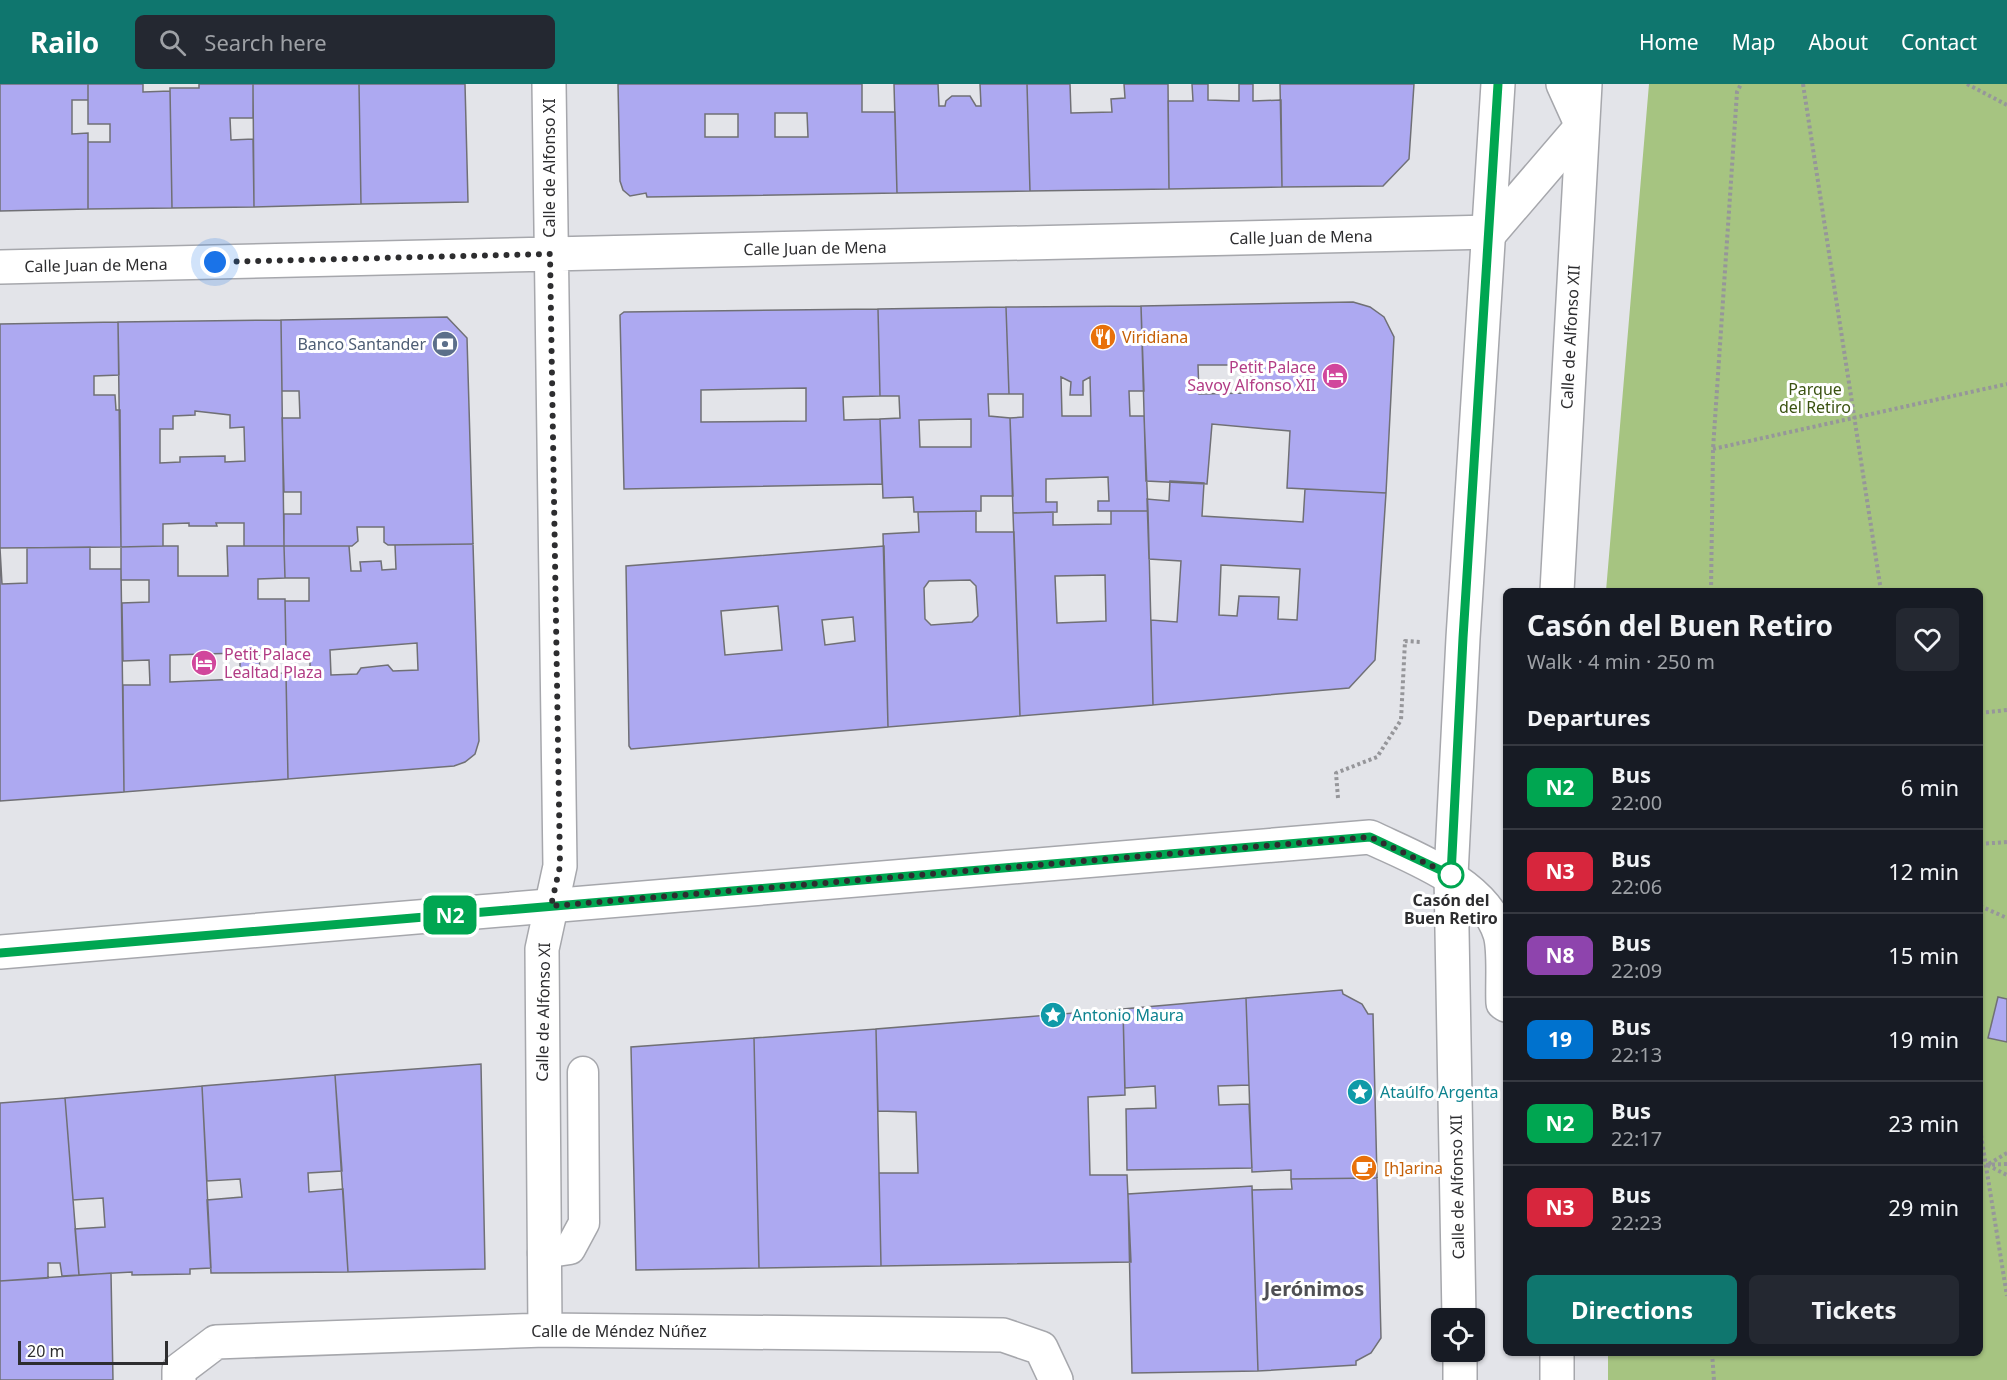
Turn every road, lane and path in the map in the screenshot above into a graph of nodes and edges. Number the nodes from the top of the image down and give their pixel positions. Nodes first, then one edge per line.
1 (549, 84) edge
2 (1498, 84) edge
3 (1563, 84) edge
4 (1585, 84) edge
5 (1741, 84) edge
6 (1803, 84) edge
7 (1967, 84) edge
8 (2007, 105) edge
9 (1582, 126) junction
10 (1491, 232) junction
11 (550, 254) junction
12 (0, 267) edge
13 (2007, 384) edge
14 (1854, 417) junction
15 (1713, 449) junction
16 (1557, 588) edge
17 (1712, 588) edge
18 (1881, 588) edge
19 (1463, 643) junction
20 (2007, 710) edge
21 (1983, 713) edge
22 (1340, 839) junction
23 (2007, 842) edge
24 (1983, 844) edge
25 (1451, 875) junction
26 (551, 906) junction
27 (1983, 907) edge
28 (2007, 918) edge
29 (0, 952) edge
30 (1503, 1003) edge
31 (583, 1072) dead end
32 (1983, 1147) edge
33 (2007, 1153) edge
34 (2007, 1164) edge
35 (1986, 1165) junction
36 (2007, 1175) edge
37 (543, 1253) junction
38 (2007, 1296) edge
39 (1459, 1308) edge
40 (545, 1330) junction
41 (1557, 1356) edge
42 (1712, 1356) edge
43 (1460, 1362) edge
44 (179, 1380) edge
45 (1056, 1380) edge
46 (1460, 1380) edge
47 (1557, 1380) edge
48 (1714, 1380) edge

1 - 11 street, Calle de Alfonso XI
2 - 10 street, Calle de Alfonso XII
3 - 9 street
4 - 9 street, Calle de Alfonso XII
5 - 15 path
6 - 14 path
7 - 8 path
9 - 10 street
9 - 16 street, Calle de Alfonso XII
10 - 11 street, Calle Juan de Mena
10 - 19 street, Calle de Alfonso XII
11 - 12 street, Calle Juan de Mena
11 - 26 street, Calle de Alfonso XI
13 - 14 path
14 - 15 path
14 - 18 path
15 - 17 path
19 - 22 path
19 - 25 street, Calle de Alfonso XII
20 - 21 path
22 - 25 street
22 - 26 street
23 - 24 path
25 - 30 street
25 - 39 street, Calle de Alfonso XII
26 - 29 street
26 - 37 street, Calle de Alfonso XI
27 - 28 path
31 - 37 lane
32 - 35 path
33 - 35 path
34 - 35 path
35 - 36 path
35 - 38 path
37 - 40 street, Calle de Alfonso XI
40 - 44 street, Calle de Méndez Núñez
40 - 45 street, Calle de Méndez Núñez
41 - 47 street
42 - 48 path
43 - 46 street

